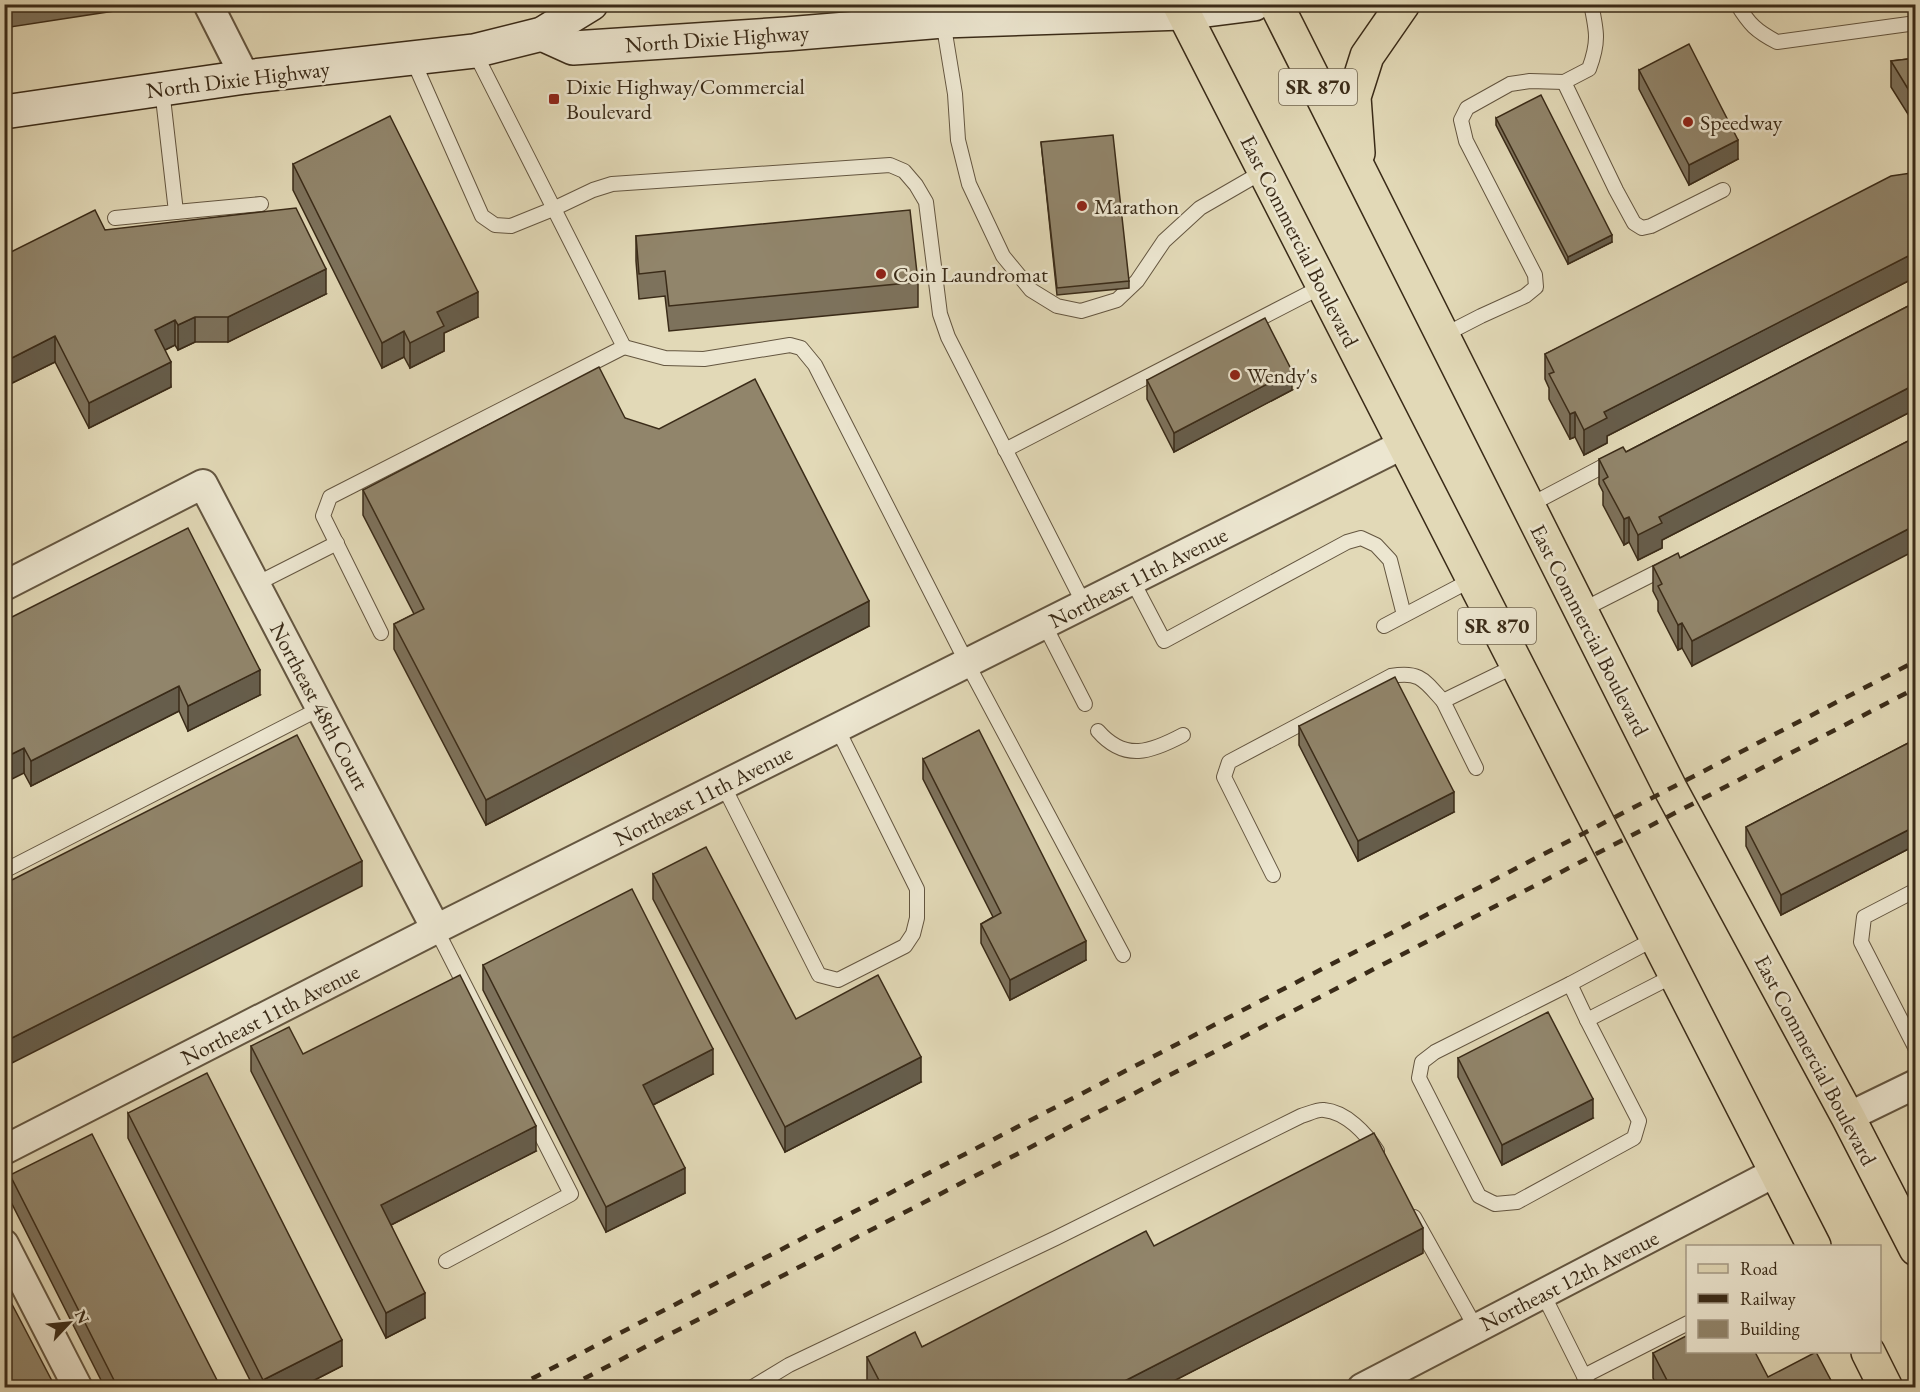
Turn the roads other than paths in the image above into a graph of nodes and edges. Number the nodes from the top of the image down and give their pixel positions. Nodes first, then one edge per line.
1 (208, 4) edge
2 (591, 4) edge
3 (1254, 4) edge
4 (1276, 4) edge
5 (1403, 4) edge
6 (1591, 4) edge
7 (1737, 4) edge
8 (1181, 9) edge
9 (943, 21) junction
10 (1916, 23) edge
11 (542, 34) junction
12 (474, 51) junction
13 (412, 58) junction
14 (245, 77) junction
15 (1564, 82) junction
16 (162, 89) junction
17 (4, 111) edge
18 (1360, 170) junction
19 (1264, 171) junction
20 (1723, 190) dead end
21 (261, 204) dead end
22 (554, 209) junction
23 (176, 212) junction
24 (115, 218) dead end
25 (1323, 286) junction
26 (1442, 336) junction
27 (624, 347) junction
28 (1404, 444) junction
29 (1005, 450) junction
30 (1620, 458) edge
31 (1528, 506) junction
32 (337, 543) junction
33 (1678, 562) edge
34 (1473, 579) junction
35 (1132, 580) junction
36 (256, 584) junction
37 (4, 586) edge
38 (1084, 604) junction
39 (1580, 611) junction
40 (1404, 615) junction
41 (1044, 624) junction
42 (1384, 626) dead end
43 (381, 633) dead end
44 (968, 663) junction
45 (1517, 665) junction
46 (1443, 701) junction
47 (1085, 704) dead end
48 (321, 708) junction
49 (837, 728) junction
50 (1098, 731) dead end
51 (1183, 735) dead end
52 (1476, 768) dead end
53 (723, 785) junction
54 (4, 871) edge
55 (1273, 875) dead end
56 (1916, 890) edge
57 (436, 929) junction
58 (1656, 938) junction
59 (1123, 955) dead end
60 (1675, 975) junction
61 (1570, 984) junction
62 (1587, 1020) junction
63 (1916, 1049) edge
64 (1916, 1084) edge
65 (1848, 1117) junction
66 (4, 1150) edge
67 (1383, 1162) edge
68 (1776, 1172) junction
69 (1406, 1203) edge
70 (4, 1244) edge
71 (1813, 1245) edge
72 (1916, 1250) edge
73 (447, 1262) dead end
74 (1543, 1294) junction
75 (1686, 1324) edge
76 (1476, 1328) junction
77 (1868, 1353) edge
78 (1587, 1382) edge
79 (78, 1388) edge
80 (751, 1388) edge
81 (1362, 1388) edge
82 (1886, 1388) edge

1 - 14 street
2 - 11 main road, North Dixie Highway
3 - 8 main road, North Dixie Highway
4 - 18 main road, East Commercial Boulevard / SR 870
5 - 18 main road
6 - 15 lane
7 - 10 lane
8 - 9 main road, North Dixie Highway
8 - 19 main road, East Commercial Boulevard / SR 870
9 - 11 main road, North Dixie Highway
9 - 19 lane
11 - 12 main road, North Dixie Highway
12 - 13 main road, North Dixie Highway
12 - 22 lane
13 - 14 main road, North Dixie Highway
13 - 22 lane
14 - 16 main road, North Dixie Highway
15 - 20 lane
15 - 26 lane
16 - 17 main road, North Dixie Highway
16 - 23 lane
18 - 26 main road, East Commercial Boulevard / SR 870
19 - 25 main road, East Commercial Boulevard / SR 870
21 - 23 lane
22 - 27 lane
22 - 29 lane
23 - 24 lane
25 - 28 main road, East Commercial Boulevard / SR 870
25 - 29 lane
26 - 31 main road, East Commercial Boulevard / SR 870
27 - 32 lane
27 - 44 lane
28 - 34 main road, East Commercial Boulevard / SR 870
28 - 35 street, Northeast 11th Avenue
29 - 38 lane
30 - 31 lane
31 - 39 main road, East Commercial Boulevard / SR 870
32 - 36 lane
32 - 43 lane
33 - 39 lane
34 - 40 lane
34 - 45 main road, East Commercial Boulevard / SR 870
35 - 38 street, Northeast 11th Avenue
35 - 40 lane
36 - 37 street, Northeast 48th Court
36 - 48 street, Northeast 48th Court
38 - 41 street, Northeast 11th Avenue
39 - 65 main road, East Commercial Boulevard / SR 870
40 - 42 lane
41 - 44 street, Northeast 11th Avenue
41 - 47 lane
44 - 49 street, Northeast 11th Avenue
44 - 59 lane
45 - 46 lane
45 - 58 main road, East Commercial Boulevard / SR 870
46 - 52 lane
46 - 55 lane
48 - 54 lane
48 - 57 street, Northeast 48th Court
49 - 53 street, Northeast 11th Avenue
49 - 53 lane
50 - 51 lane
53 - 57 street, Northeast 11th Avenue
56 - 63 lane
57 - 66 street, Northeast 11th Avenue
57 - 73 lane
58 - 60 main road, East Commercial Boulevard / SR 870
58 - 61 lane
60 - 62 lane
60 - 68 main road, East Commercial Boulevard / SR 870
61 - 62 lane
61 - 62 lane
64 - 65 street
65 - 72 main road, East Commercial Boulevard / SR 870
67 - 80 lane
68 - 71 main road, East Commercial Boulevard / SR 870
68 - 74 street, Northeast 12th Avenue
69 - 76 lane
70 - 79 street
74 - 76 street, Northeast 12th Avenue
74 - 78 lane
75 - 78 lane
76 - 81 street, Northeast 12th Avenue
77 - 82 main road

